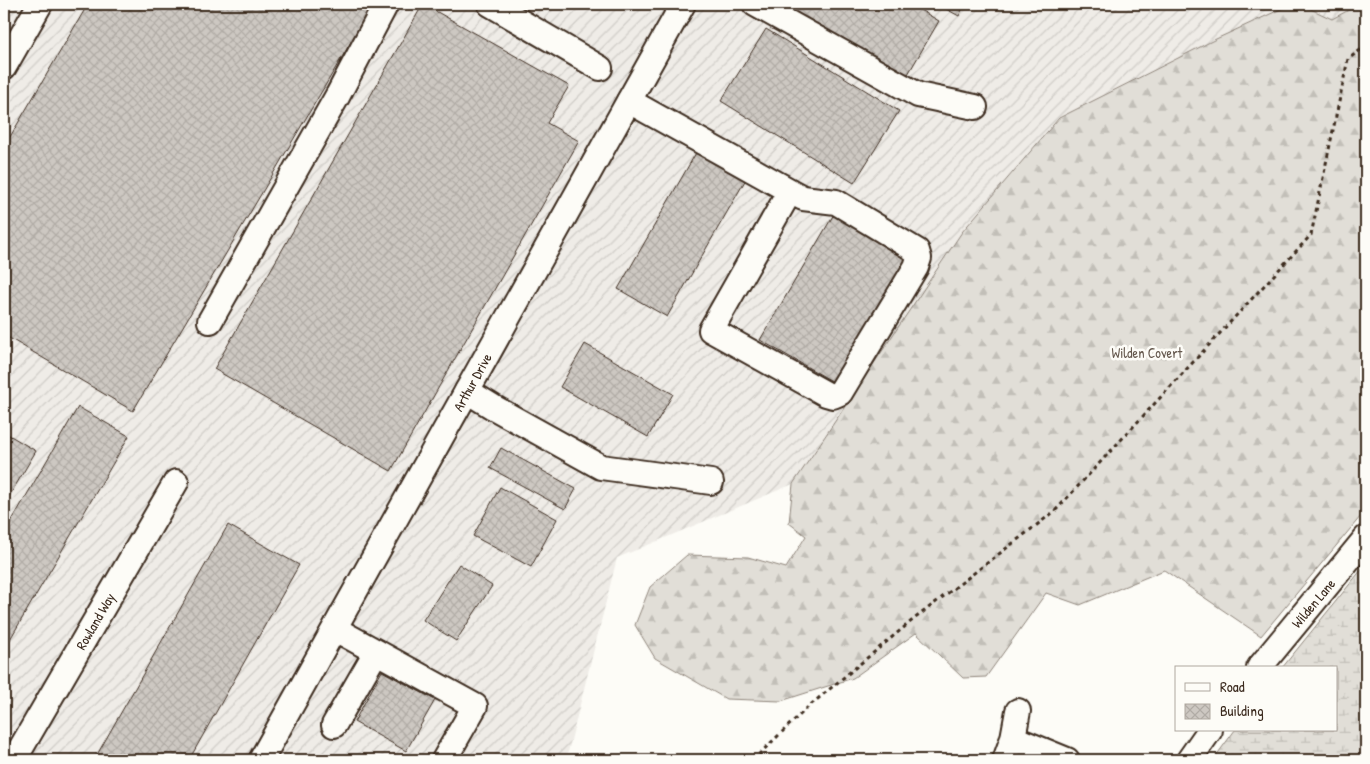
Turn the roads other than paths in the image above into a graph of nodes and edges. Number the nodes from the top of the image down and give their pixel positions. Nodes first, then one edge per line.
1 (40, 4) edge
2 (386, 4) edge
3 (490, 4) edge
4 (755, 4) edge
5 (678, 6) edge
6 (4, 67) edge
7 (600, 68) dead end
8 (629, 101) junction
9 (975, 106) dead end
10 (790, 191) junction
11 (210, 321) dead end
12 (467, 391) junction
13 (176, 482) dead end
14 (711, 482) dead end
15 (1366, 538) edge
16 (335, 629) junction
17 (376, 652) junction
18 (1261, 666) edge
19 (1018, 711) dead end
20 (334, 725) dead end
21 (1209, 732) edge
22 (1008, 749) edge
23 (14, 760) edge
24 (261, 760) edge
25 (444, 760) edge
26 (1067, 760) edge
27 (1189, 760) edge

1 - 6 street
2 - 11 street
3 - 7 street
4 - 9 street
5 - 8 street, Arthur Drive
8 - 10 street
8 - 12 street, Arthur Drive
10 - 10 street
12 - 14 street
12 - 16 street, Arthur Drive
13 - 23 street, Rowland Way
15 - 18 street, Wilden Lane
16 - 17 street
16 - 24 street, Arthur Drive
17 - 20 street
17 - 25 street
19 - 22 street
21 - 27 street
22 - 26 street

